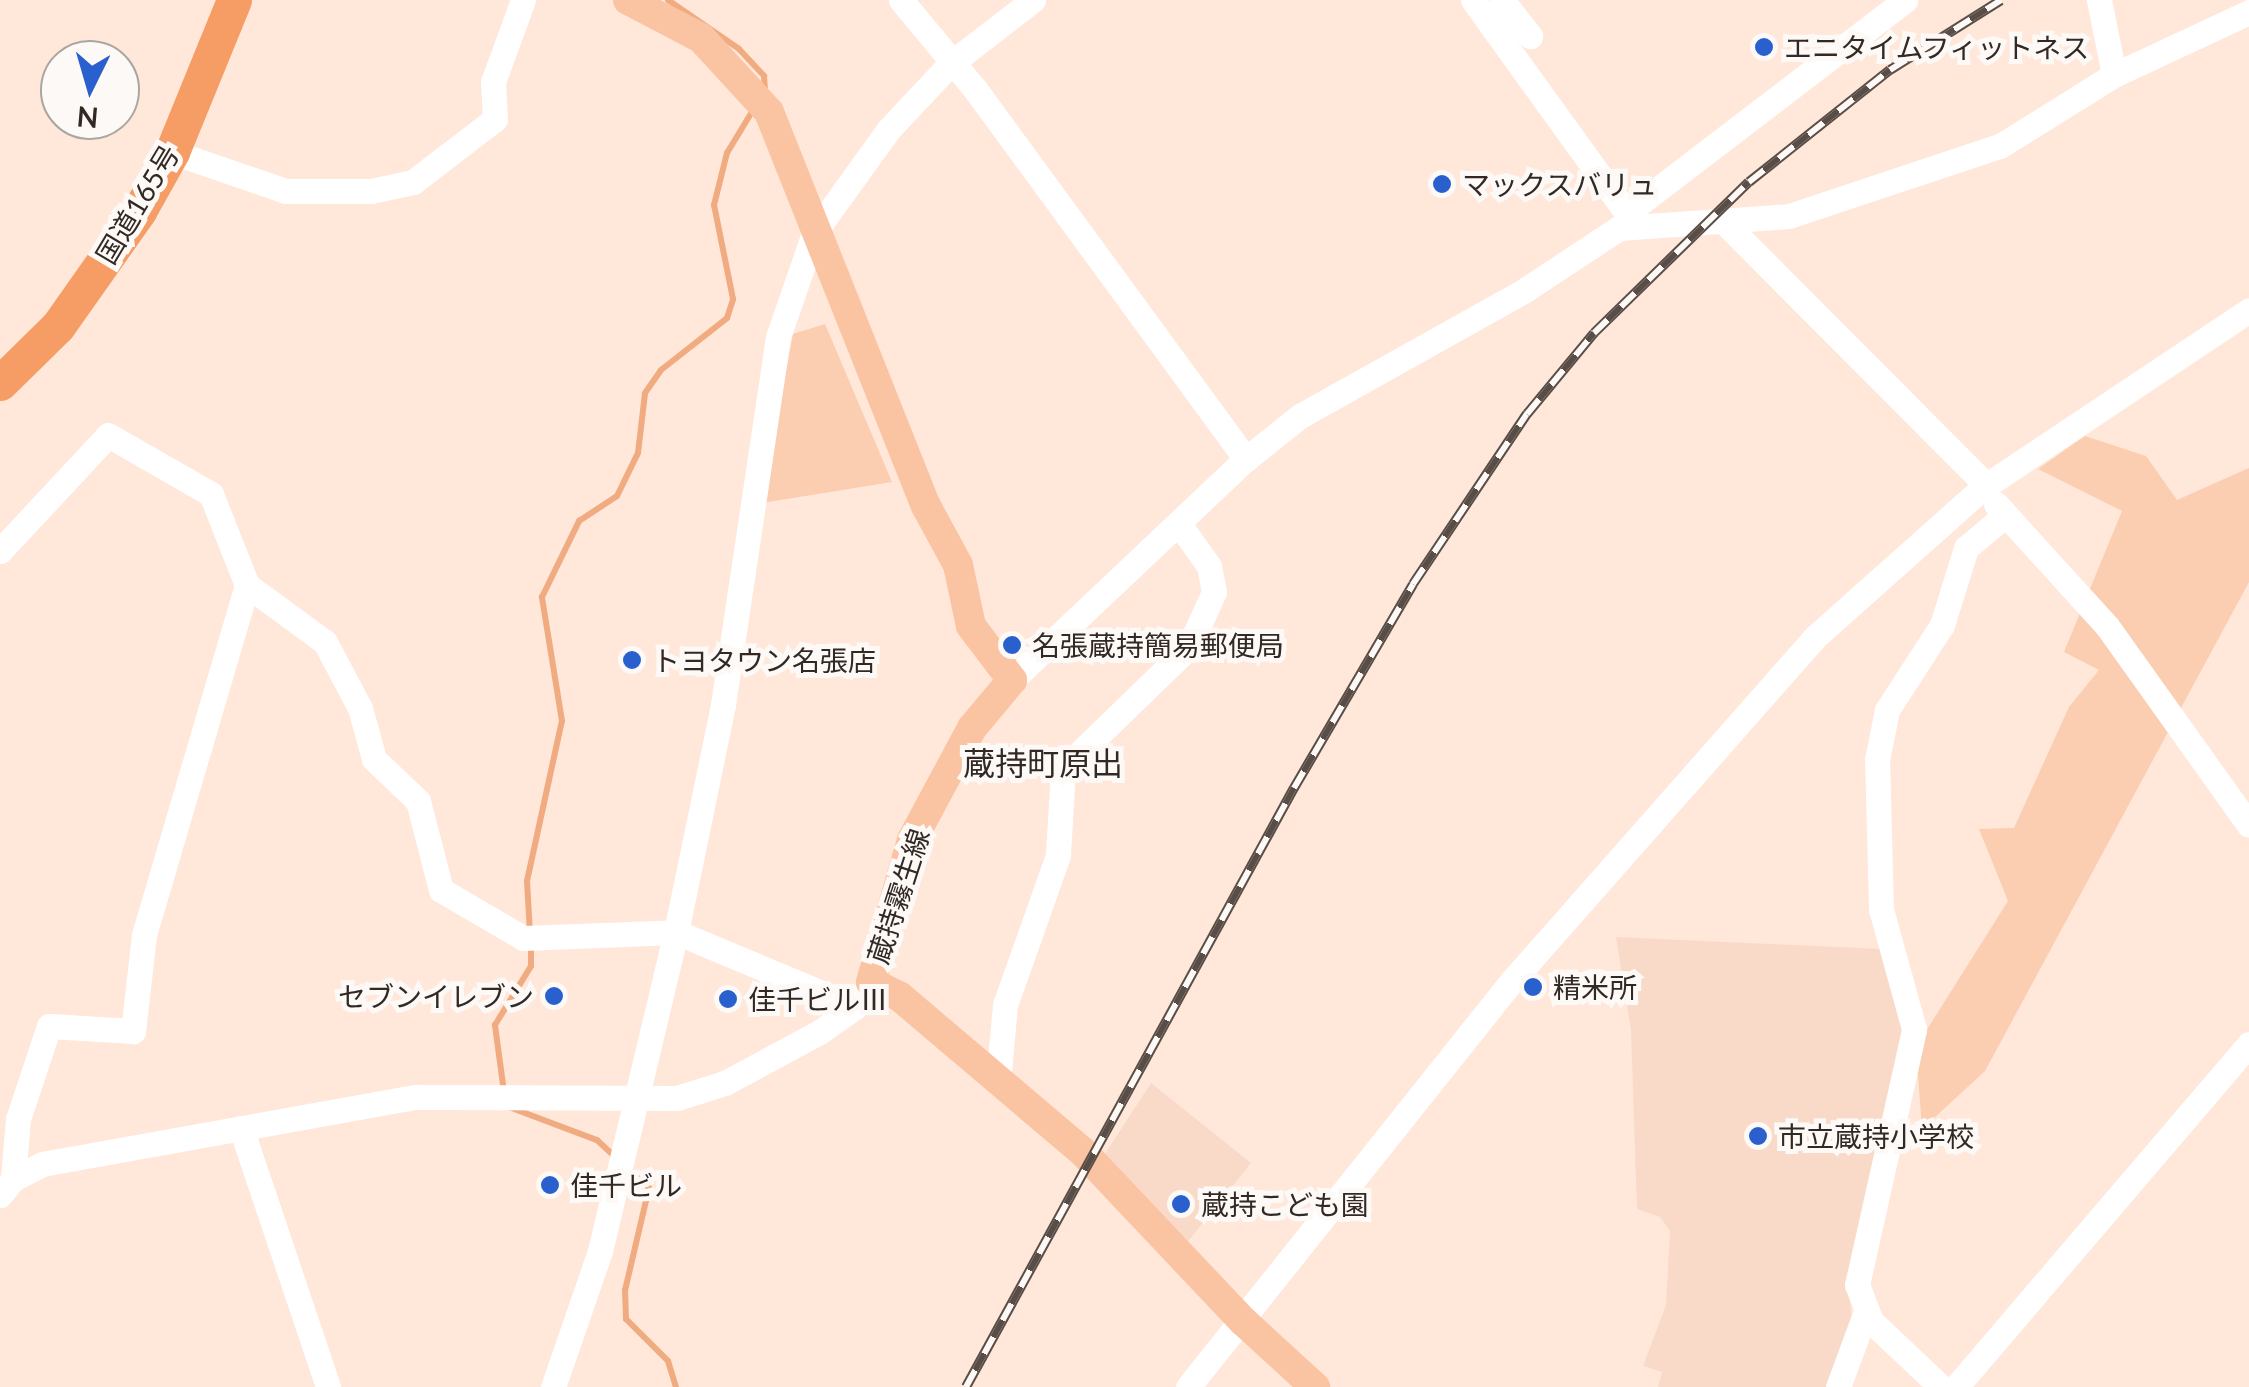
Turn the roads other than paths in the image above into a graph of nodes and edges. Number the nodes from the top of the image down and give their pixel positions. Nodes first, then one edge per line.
1 (234, 0) edge
2 (523, 0) edge
3 (628, 0) edge
4 (901, 0) edge
5 (1033, 0) edge
6 (1473, 0) edge
7 (1502, 0) edge
8 (2099, 0) edge
9 (1907, 1) edge
10 (2249, 12) edge
11 (1530, 36) dead end
12 (950, 64) junction
13 (2114, 75) junction
14 (172, 152) junction
15 (1631, 219) junction
16 (1724, 222) junction
17 (814, 234) junction
18 (2249, 310) edge
19 (0, 384) edge
20 (1246, 459) junction
21 (1984, 487) junction
22 (2005, 515) junction
23 (1179, 524) junction
24 (0, 552) edge
25 (248, 585) junction
26 (1012, 680) junction
27 (2249, 826) edge
28 (676, 932) junction
29 (863, 994) junction
30 (2249, 1044) edge
31 (998, 1083) junction
32 (635, 1100) junction
33 (241, 1128) junction
34 (6, 1187) edge
35 (1866, 1314) junction
36 (1243, 1321) junction
37 (328, 1387) edge
38 (552, 1387) edge
39 (1188, 1387) edge
40 (1315, 1387) edge
41 (1838, 1387) edge
42 (1940, 1387) edge
43 (1956, 1387) edge

1 - 14 highway, 国道165号
2 - 14 street
3 - 17 main road
4 - 12 street
5 - 12 street
6 - 15 street
7 - 11 street
8 - 13 street
9 - 15 street
10 - 13 street
12 - 17 street
12 - 20 street
13 - 16 street
14 - 19 highway, 国道165号
15 - 16 street
15 - 20 street
16 - 21 street
17 - 26 main road
17 - 28 street
18 - 21 street
20 - 23 street
21 - 22 street
21 - 36 street
22 - 27 street
22 - 35 street
23 - 26 street
23 - 31 street
24 - 25 street
25 - 28 street
25 - 34 street
26 - 29 main road, 蔵持霧生線
28 - 29 street
28 - 32 street
29 - 31 main road, 蔵持霧生線
29 - 32 street
30 - 43 street
31 - 36 main road, 蔵持霧生線
32 - 33 street
32 - 38 street
33 - 34 street
33 - 37 street
35 - 41 street
35 - 42 street
36 - 39 street
36 - 40 main road, 蔵持霧生線

